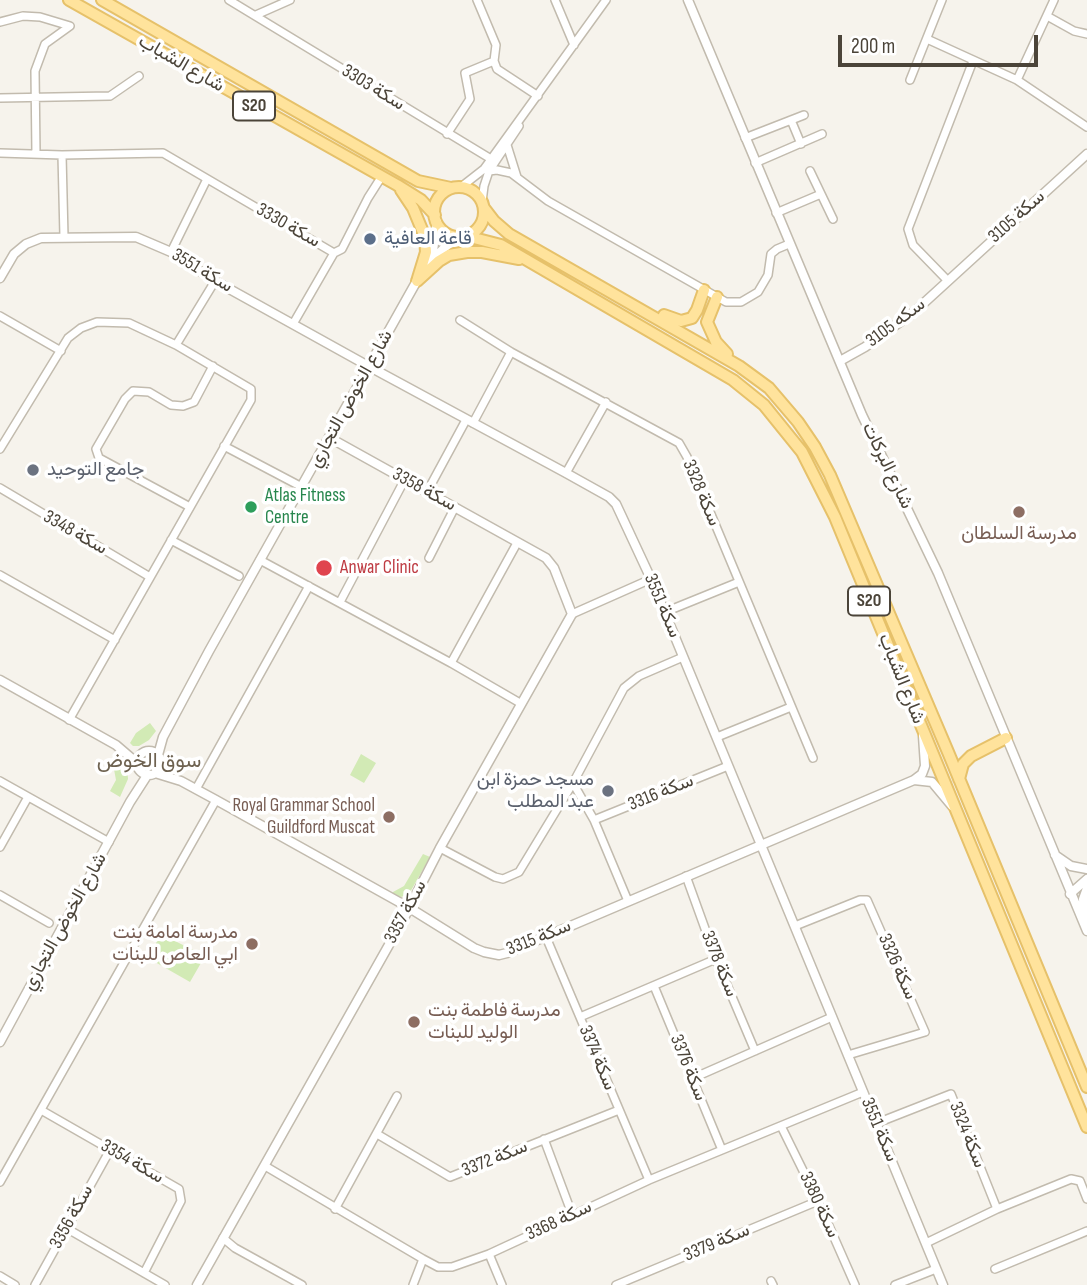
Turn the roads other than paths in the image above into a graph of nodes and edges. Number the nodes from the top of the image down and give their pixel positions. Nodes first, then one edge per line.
1 (69, 0) edge
2 (102, 0) edge
3 (229, 0) edge
4 (290, 0) edge
5 (477, 0) edge
6 (555, 0) edge
7 (606, 0) edge
8 (688, 0) edge
9 (942, 0) edge
10 (1054, 0) edge
11 (256, 15) junction
12 (1046, 16) junction
13 (0, 22) edge
14 (1087, 34) edge
15 (927, 39) junction
16 (574, 45) junction
17 (494, 61) junction
18 (973, 61) junction
19 (139, 76) dead end
20 (910, 80) dead end
21 (1017, 80) junction
22 (538, 96) junction
23 (0, 98) edge
24 (36, 99) junction
25 (526, 113) junction
26 (804, 115) dead end
27 (791, 120) junction
28 (1087, 127) edge
29 (447, 134) junction
30 (822, 134) dead end
31 (745, 138) junction
32 (800, 144) junction
33 (507, 145) junction
34 (0, 153) edge
35 (36, 154) junction
36 (1087, 154) edge
37 (62, 155) junction
38 (491, 159) junction
39 (755, 163) junction
40 (489, 171) junction
41 (810, 171) dead end
42 (382, 176) junction
43 (207, 178) junction
44 (517, 178) junction
45 (397, 185) junction
46 (456, 188) junction
47 (821, 194) junction
48 (483, 205) junction
49 (776, 213) junction
50 (436, 218) junction
51 (833, 219) dead end
52 (463, 236) junction
53 (64, 237) junction
54 (789, 244) junction
55 (171, 252) junction
56 (334, 253) junction
57 (531, 261) junction
58 (0, 278) edge
59 (215, 281) junction
60 (417, 281) junction
61 (948, 281) junction
62 (704, 290) junction
63 (613, 293) junction
64 (717, 298) junction
65 (0, 316) edge
66 (460, 320) dead end
67 (293, 324) junction
68 (176, 345) junction
69 (61, 351) junction
70 (511, 352) junction
71 (840, 361) junction
72 (213, 366) junction
73 (739, 366) junction
74 (370, 367) junction
75 (606, 402) junction
76 (469, 422) junction
77 (330, 438) junction
78 (224, 446) junction
79 (0, 449) edge
80 (566, 473) junction
81 (405, 479) junction
82 (300, 486) junction
83 (0, 488) edge
84 (427, 492) junction
85 (190, 507) junction
86 (455, 507) junction
87 (171, 540) junction
88 (517, 543) junction
89 (429, 558) dead end
90 (260, 560) junction
91 (0, 575) edge
92 (239, 576) dead end
93 (150, 577) junction
94 (651, 579) junction
95 (739, 582) junction
96 (309, 586) junction
97 (340, 602) junction
98 (665, 612) junction
99 (572, 614) junction
100 (115, 640) junction
101 (683, 657) junction
102 (451, 663) junction
103 (0, 680) edge
104 (520, 704) junction
105 (792, 708) junction
106 (69, 720) junction
107 (922, 729) junction
108 (163, 737) junction
109 (717, 737) junction
110 (1006, 738) junction
111 (116, 745) junction
112 (145, 752) junction
113 (947, 752) junction
114 (971, 756) junction
115 (813, 758) dead end
116 (160, 759) junction
117 (138, 766) junction
118 (728, 766) junction
119 (152, 774) junction
120 (959, 779) junction
121 (914, 780) junction
122 (0, 781) edge
123 (181, 781) junction
124 (573, 783) junction
125 (196, 789) junction
126 (28, 797) junction
127 (216, 800) junction
128 (130, 802) junction
129 (955, 810) junction
130 (594, 820) junction
131 (109, 842) junction
132 (761, 844) junction
133 (0, 847) edge
134 (440, 848) junction
135 (1053, 853) junction
136 (1087, 869) edge
137 (686, 876) junction
138 (1087, 879) edge
139 (1087, 888) edge
140 (1070, 894) junction
141 (0, 895) edge
142 (628, 901) junction
143 (408, 907) junction
144 (49, 922) dead end
145 (795, 926) junction
146 (1086, 930) edge
147 (546, 937) junction
148 (716, 959) junction
149 (654, 986) junction
150 (580, 1017) junction
151 (832, 1017) junction
152 (0, 1042) edge
153 (755, 1051) junction
154 (848, 1055) junction
155 (691, 1079) junction
156 (1087, 1087) edge
157 (863, 1092) junction
158 (397, 1096) dead end
159 (41, 1110) junction
160 (620, 1110) junction
161 (877, 1124) junction
162 (781, 1126) junction
163 (1087, 1127) edge
164 (377, 1134) junction
165 (544, 1139) junction
166 (110, 1150) junction
167 (722, 1150) junction
168 (265, 1166) junction
169 (649, 1180) junction
170 (0, 1182) edge
171 (1087, 1199) edge
172 (818, 1201) junction
173 (335, 1209) junction
174 (997, 1209) junction
175 (572, 1214) junction
176 (66, 1228) junction
177 (1087, 1231) edge
178 (223, 1238) junction
179 (926, 1243) junction
180 (489, 1254) junction
181 (423, 1259) junction
182 (936, 1269) junction
183 (995, 1269) dead end
184 (144, 1273) junction
185 (0, 1276) edge
186 (290, 1282) edge
187 (15, 1285) edge
188 (35, 1285) edge
189 (165, 1285) edge
190 (197, 1285) edge
191 (302, 1285) edge
192 (413, 1285) edge
193 (502, 1285) edge
194 (617, 1285) edge
195 (855, 1285) edge
196 (895, 1285) edge
197 (943, 1285) edge

1 - 42 main road, شارع الشباب / S20
2 - 46 main road, شارع الشباب / S20
3 - 11 street, سكة 3303
4 - 11 street
5 - 17 street
6 - 16 street
7 - 16 street
8 - 31 street, شارع البركات
9 - 15 street
10 - 12 street
11 - 29 street, سكة 3303
12 - 14 street
12 - 21 street
13 - 24 street
15 - 18 street
15 - 20 street
16 - 22 street
17 - 22 street
17 - 29 street
18 - 21 street
18 - 61 street
19 - 24 street
21 - 28 street
22 - 25 street
23 - 24 street
24 - 35 street
25 - 33 street
25 - 38 street
26 - 27 street
27 - 31 street
27 - 32 street
29 - 38 street, سكة 3303
30 - 32 street
31 - 39 street, شارع البركات
32 - 39 street
33 - 40 street
33 - 44 street
34 - 35 street, سكة 3330
35 - 37 street, سكة 3330
36 - 61 street, سكة 3105
37 - 43 street, سكة 3330
37 - 53 street
38 - 46 street
39 - 49 street, شارع البركات
40 - 44 street
40 - 48 street
41 - 47 street
42 - 45 main road, شارع الشباب / S20
42 - 56 street
43 - 55 street
43 - 56 street, سكة 3330
44 - 62 street
45 - 50 main road, شارع الشباب / S20
45 - 60 main road
46 - 48 main road, S20
46 - 50 main road
47 - 49 street
47 - 51 street
48 - 52 main road
48 - 63 main road, شارع الشباب / S20
49 - 54 street, شارع البركات
50 - 52 main road, S20
50 - 60 street, شارع الخوض التجاري
52 - 57 main road, شارع الشباب / S20
52 - 60 street, شارع الخوض التجاري
53 - 55 street, سكة 3551
53 - 58 street, سكة 3551
54 - 64 street
54 - 71 street, شارع البركات
55 - 59 street, سكة 3551
56 - 67 street, سكة 3330
57 - 60 main road
57 - 107 main road, شارع الشباب / S20
59 - 67 street, سكة 3551
59 - 68 street
60 - 74 street, شارع الخوض التجاري
61 - 71 street, سكه 3105
62 - 63 main road
62 - 64 street
63 - 73 main road, شارع الشباب / S20
64 - 73 main road
65 - 69 street
66 - 70 street, سكة 3328
67 - 74 street, سكة 3551
68 - 69 street
68 - 72 street
69 - 79 street
70 - 75 street, سكة 3328
70 - 76 street
71 - 110 street, شارع البركات
72 - 78 street
72 - 85 street
73 - 113 main road, شارع الشباب / S20
74 - 76 street, سكة 3551
74 - 77 street, شارع الخوض التجاري
75 - 80 street
75 - 95 street, سكة 3328
76 - 80 street, سكة 3551
76 - 84 street
77 - 81 street, سكة 3358
77 - 82 street, شارع الخوض التجاري
78 - 82 street
78 - 85 street
80 - 94 street, سكة 3551
81 - 84 street, سكة 3358
81 - 97 street
82 - 90 street, شارع الخوض التجاري
83 - 93 street, سكة 3348
84 - 86 street, سكة 3358
85 - 87 street
86 - 88 street, سكة 3358
86 - 89 street
87 - 92 street
87 - 93 street
88 - 99 street, سكة 3358
88 - 102 street
90 - 96 street
90 - 108 street, شارع الخوض التجاري
91 - 100 street
93 - 100 street
94 - 98 street, سكة 3551
94 - 99 street
95 - 98 street
95 - 105 street, سكة 3328
96 - 97 street
96 - 125 street
97 - 102 street
98 - 101 street, سكة 3551
99 - 104 street, سكة 3357
100 - 106 street
101 - 109 street, سكة 3551
101 - 124 street
102 - 104 street
103 - 106 street
104 - 134 street, سكة 3357
105 - 109 street
105 - 115 street, سكة 3328
106 - 111 street
107 - 121 street
107 - 129 main road, شارع الشباب / S20
108 - 112 street, شارع الخوض التجاري
108 - 116 street, شارع الخوض التجاري
109 - 118 street, سكة 3551
110 - 114 main road
110 - 135 street, شارع البركات
111 - 112 street
111 - 117 street
112 - 116 street
112 - 117 street, شارع الخوض التجاري
113 - 114 main road
113 - 120 main road, شارع الشباب / S20
114 - 120 main road
116 - 119 street, شارع الخوض التجاري
116 - 123 street, سكة 3315
117 - 119 street, سكة 3315
117 - 128 street, شارع الخوض التجاري
118 - 130 street, سكة 3316
118 - 132 street, سكة 3551
119 - 123 street, سكة 3315
119 - 128 street, شارع الخوض التجاري
120 - 156 main road, شارع الشباب / S20
121 - 129 street
121 - 132 street, سكة 3315
122 - 126 street
123 - 125 street, سكة 3315
124 - 130 street
124 - 134 street
125 - 127 street, سكة 3315
126 - 131 street
126 - 133 street
127 - 143 street, سكة 3315
127 - 159 street
128 - 131 street, شارع الخوض التجاري
129 - 163 main road, شارع الشباب / S20
130 - 142 street
131 - 152 street, شارع الخوض التجاري
132 - 137 street, سكة 3315
132 - 145 street, سكة 3551
134 - 143 street, سكة 3357
135 - 136 street
135 - 140 street, شارع البركات
137 - 142 street, سكة 3315
137 - 148 street, سكة 3378
138 - 140 street
139 - 146 street
140 - 146 street, شارع البركات
141 - 144 street
142 - 147 street, سكة 3315
143 - 147 street, سكة 3315
143 - 168 street, سكة 3357
145 - 151 street, سكة 3551
145 - 154 street, سكة 3326
147 - 150 street, سكة 3374
148 - 149 street
148 - 153 street, سكة 3378
149 - 150 street
149 - 155 street, سكة 3376
150 - 160 street, سكة 3374
151 - 153 street
151 - 154 street, سكة 3551
153 - 155 street
154 - 157 street, سكة 3551
155 - 167 street, سكة 3376
157 - 161 street, سكة 3551
157 - 162 street, سكة 3368
158 - 164 street
159 - 166 street, سكة 3354
159 - 170 street
160 - 165 street, سكة 3372
160 - 169 street, سكة 3374
161 - 174 street, سكة 3324
161 - 179 street, سكة 3551
162 - 167 street, سكة 3368
162 - 172 street, سكة 3380
164 - 165 street, سكة 3372
164 - 173 street
165 - 175 street
166 - 176 street, سكة 3356
166 - 184 street, سكة 3354
167 - 169 street, سكة 3368
168 - 173 street, سكة 3368
168 - 178 street, سكة 3357
169 - 175 street, سكة 3368
171 - 174 street
172 - 194 street, سكة 3379
172 - 195 street, سكة 3380
173 - 181 street, سكة 3368
174 - 179 street
175 - 180 street, سكة 3368
176 - 184 street
176 - 188 street, سكة 3356
177 - 183 street
178 - 186 street
178 - 190 street, سكة 3357
179 - 182 street, سكة 3551
180 - 181 street, سكة 3368
180 - 193 street
181 - 192 street
182 - 196 street
182 - 197 street, سكة 3551
184 - 189 street
185 - 187 street
186 - 191 street

